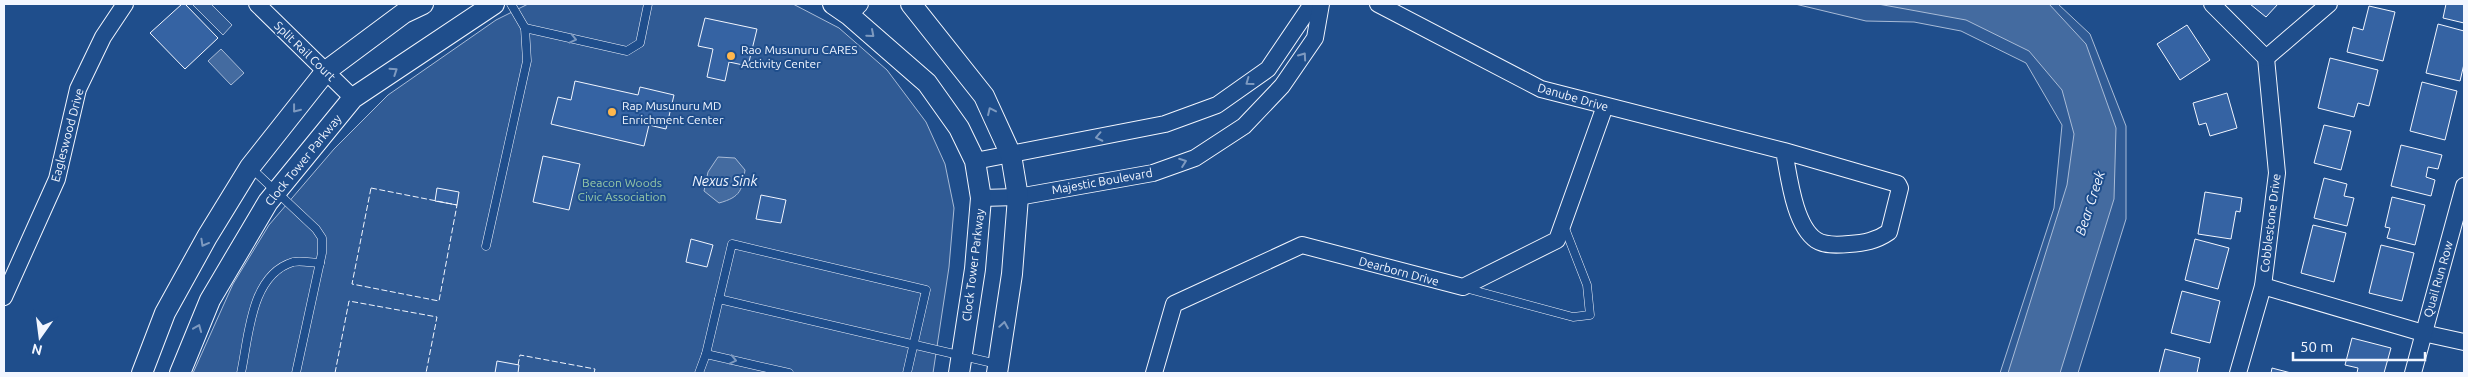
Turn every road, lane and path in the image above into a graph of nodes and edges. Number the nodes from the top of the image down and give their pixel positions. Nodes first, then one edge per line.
1 (124, 4) edge
2 (257, 4) edge
3 (423, 4) edge
4 (494, 4) edge
5 (511, 4) edge
6 (648, 4) edge
7 (911, 4) edge
8 (1312, 4) edge
9 (1321, 4) edge
10 (1378, 4) edge
11 (2212, 4) edge
12 (2329, 4) edge
13 (847, 7) edge
14 (525, 28) junction
15 (2266, 58) junction
16 (326, 71) junction
17 (354, 98) junction
18 (1605, 106) junction
19 (1784, 151) junction
20 (1011, 155) junction
21 (975, 161) junction
22 (250, 168) junction
23 (2464, 186) edge
24 (276, 193) junction
25 (1018, 197) junction
26 (981, 198) junction
27 (1563, 224) junction
28 (486, 246) dead end
29 (320, 263) junction
30 (2263, 286) junction
31 (1463, 288) junction
32 (4, 297) edge
33 (719, 299) junction
34 (2423, 333) junction
35 (2464, 342) edge
36 (914, 344) junction
37 (706, 354) junction
38 (960, 364) edge
39 (997, 369) edge
40 (775, 372) edge
41 (142, 373) edge
42 (180, 373) edge
43 (241, 373) edge
44 (296, 373) edge
45 (699, 373) edge
46 (789, 373) edge
47 (907, 373) edge
48 (1154, 373) edge
49 (2238, 373) edge
50 (2413, 373) edge

1 - 32 street, Eagleswood Drive
2 - 16 street, Split Rail Court
3 - 16 street
17 -> 4 street, Clock Tower Parkway
5 - 14 lane
14 -> 6 lane
20 -> 7 street
8 -> 20 street
25 -> 9 street, Majestic Boulevard
10 - 18 street, Danube Drive
11 - 15 street
12 - 15 street
13 -> 21 street, Clock Tower Parkway
14 - 28 lane
15 - 30 street, Cobblestone Drive
16 - 17 street, Split Rail Court
16 -> 22 street
17 - 24 street, Clock Tower Parkway
18 - 19 street, Danube Drive
18 - 27 street
19 - 19 street, Danube Drive
20 - 21 street
20 - 25 street
21 - 26 street, Clock Tower Parkway
22 - 24 lane
22 -> 41 street
23 - 34 street, Quail Run Row
24 - 29 lane
42 -> 24 street, Clock Tower Parkway
25 - 26 street, Majestic Boulevard
39 -> 25 street
26 - 38 street, Clock Tower Parkway
27 - 31 street
27 - 31 lane
29 - 43 lane
29 - 44 lane
30 - 34 street
30 - 49 street, Cobblestone Drive
31 - 48 street, Dearborn Drive
33 - 36 lane
33 - 36 lane
33 - 37 lane
34 - 35 street
34 - 50 street, Quail Run Row
36 - 38 lane
36 - 47 lane
37 -> 40 lane
37 - 45 lane
38 - 39 lane
40 - 46 lane

